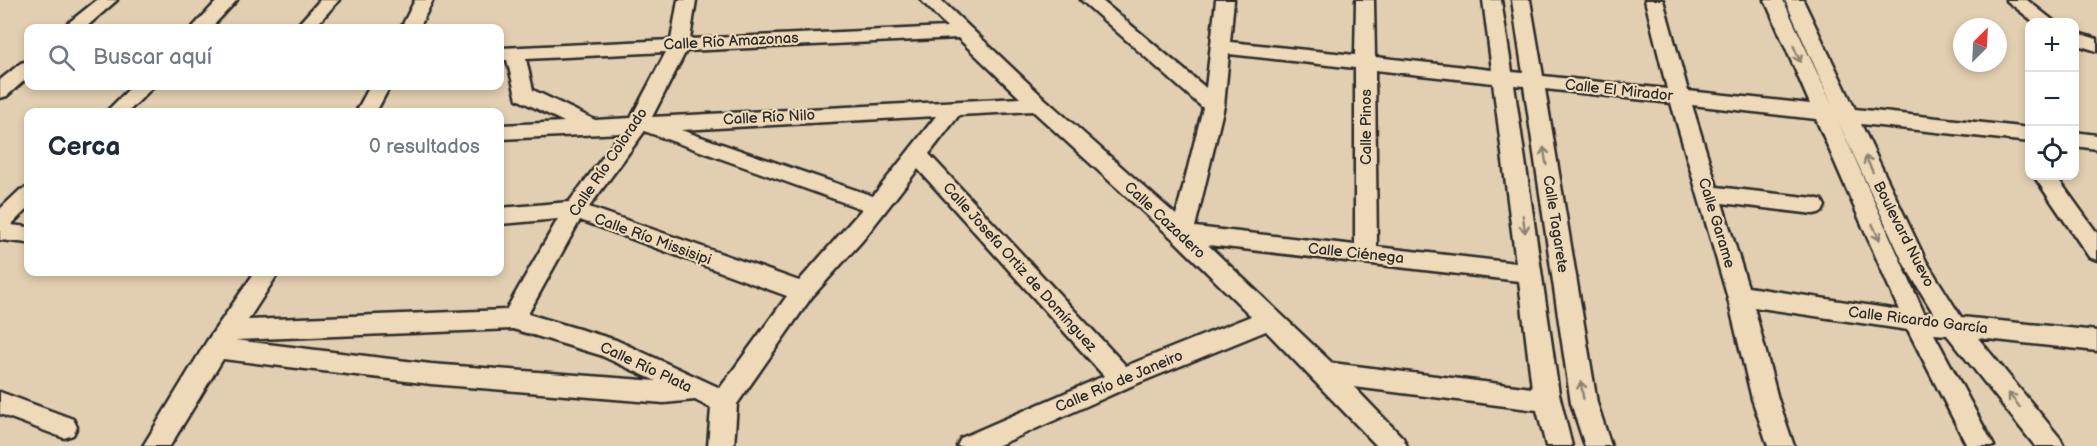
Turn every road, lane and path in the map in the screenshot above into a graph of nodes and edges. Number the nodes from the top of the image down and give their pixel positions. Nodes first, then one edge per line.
1 (108, 0) edge
2 (228, 0) edge
3 (330, 0) edge
4 (424, 0) edge
5 (687, 0) edge
6 (930, 0) edge
7 (1090, 0) edge
8 (1225, 0) edge
9 (1365, 0) edge
10 (1492, 0) edge
11 (1521, 0) edge
12 (1654, 0) edge
13 (1774, 0) edge
14 (1794, 0) edge
15 (2015, 0) edge
16 (2040, 18) edge
17 (79, 24) edge
18 (205, 24) edge
19 (308, 24) edge
20 (412, 24) edge
21 (963, 32) junction
22 (2079, 40) edge
23 (680, 44) junction
24 (2097, 45) edge
25 (1221, 47) junction
26 (507, 53) edge
27 (1365, 63) junction
28 (24, 70) edge
29 (1504, 77) junction
30 (1534, 81) junction
31 (140, 90) edge
32 (378, 90) edge
33 (0, 91) edge
34 (1679, 96) junction
35 (1038, 104) junction
36 (1214, 106) junction
37 (120, 108) edge
38 (368, 108) edge
39 (953, 109) junction
40 (1822, 113) junction
41 (1846, 116) junction
42 (639, 123) junction
43 (591, 127) junction
44 (504, 132) edge
45 (2023, 135) edge
46 (2079, 140) edge
47 (2097, 142) edge
48 (917, 154) junction
49 (2048, 180) edge
50 (1708, 194) junction
51 (24, 200) edge
52 (878, 206) junction
53 (1814, 206) dead end
54 (575, 210) junction
55 (24, 215) edge
56 (504, 216) edge
57 (0, 224) edge
58 (0, 231) edge
59 (24, 234) edge
60 (1182, 234) junction
61 (2097, 251) edge
62 (1366, 253) junction
63 (1530, 273) junction
64 (264, 276) edge
65 (803, 292) junction
66 (1739, 295) junction
67 (513, 319) junction
68 (1269, 319) junction
69 (1916, 322) junction
70 (1953, 325) junction
71 (221, 339) junction
72 (2097, 340) edge
73 (1325, 373) junction
74 (1122, 379) junction
75 (699, 389) junction
76 (1548, 401) junction
77 (724, 402) junction
78 (0, 403) edge
79 (64, 427) dead end
80 (156, 446) edge
81 (721, 446) edge
82 (970, 446) edge
83 (1394, 446) edge
84 (1558, 446) edge
85 (1598, 446) edge
86 (1781, 446) edge
87 (1978, 446) edge
88 (2051, 446) edge

1 - 17 street
2 - 18 street
3 - 19 street
4 - 20 street
5 - 23 street, Calle Río Colorado
6 - 21 street, Calle Cazadero
7 - 36 street
8 - 25 street
9 - 27 street, Calle Pinos
10 - 29 street, Calle Tagarete
11 - 30 street, Calle Tagarete
12 - 34 street, Calle Garame
13 -> 40 street, Boulevard Nuevo
14 - 41 street, Boulevard Nuevo
15 - 16 street
21 - 23 street, Calle Río Amazonas
21 - 35 street, Calle Cazadero
22 - 24 street
23 - 26 street, Calle Río Amazonas
23 - 42 street, Calle Río Colorado
25 - 27 street, Calle El Mirador
25 - 36 street
26 - 43 street
27 - 29 street, Calle El Mirador
27 - 62 street, Calle Pinos
28 - 33 street
29 - 30 street, Calle El Mirador
29 -> 63 street, Calle Tagarete
30 - 34 street, Calle El Mirador
85 -> 30 street, Calle Tagarete
31 - 37 street
32 - 38 street
34 - 40 street, Calle El Mirador
34 - 50 street, Calle Garame
35 - 39 street, Calle Río Nilo
35 - 60 street, Calle Cazadero
36 - 60 street
39 - 42 street, Calle Río Nilo
39 - 48 street
40 - 41 street, Calle El Mirador
40 -> 69 street, Boulevard Nuevo
41 - 45 street, Calle El Mirador
70 -> 41 street, Boulevard Nuevo
42 - 43 street, Calle Río Nilo
42 - 52 street
42 - 54 street, Calle Río Colorado
43 - 44 street, Calle Río Nilo
46 - 47 street
48 - 52 street
48 - 74 street, Calle Josefa Ortiz de Domínguez
49 - 61 street
50 - 53 street
50 - 66 street, Calle Garame
51 - 57 street
52 - 65 street
54 - 56 street, Calle Río Missisipi
54 - 65 street, Calle Río Missisipi
54 - 67 street, Calle Río Colorado
55 - 57 street
58 - 59 street
60 - 62 street, Calle Ciénega
60 - 68 street, Calle Cazadero
62 - 63 street, Calle Ciénega
63 - 76 street, Calle Tagarete
64 - 71 street
65 - 77 street
66 - 69 street, Calle Ricardo García
66 - 86 street, Calle Garame
67 - 71 street, Calle Río Plata
67 - 75 street, Calle Río Plata
68 - 73 street, Calle Cazadero
68 - 74 street, Calle Río de Janeiro
69 - 70 street, Calle Ricardo García
69 - 87 street, Boulevard Nuevo
70 - 72 street, Calle Ricardo García
88 -> 70 street, Boulevard Nuevo
71 - 75 street, Calle Río Plata
71 - 80 street
73 - 76 street
73 - 83 street, Calle Cazadero
74 - 82 street, Calle Río de Janeiro
75 - 77 street
76 - 84 street, Calle Tagarete
77 - 81 street
78 - 79 street

